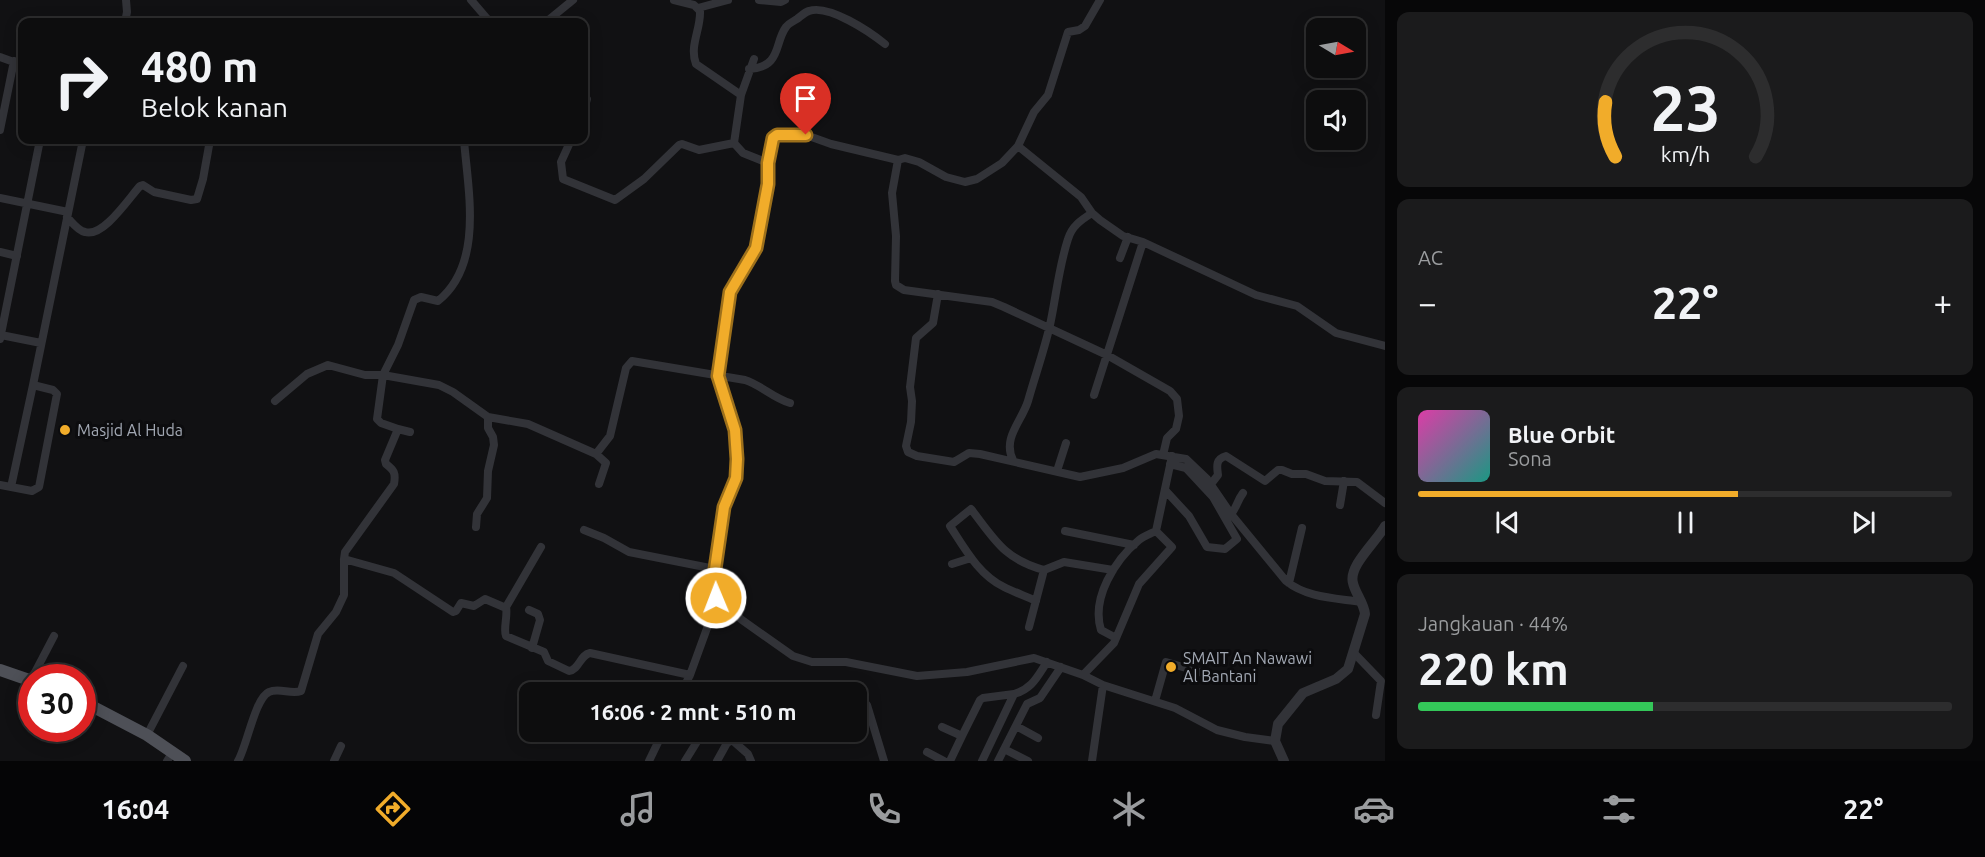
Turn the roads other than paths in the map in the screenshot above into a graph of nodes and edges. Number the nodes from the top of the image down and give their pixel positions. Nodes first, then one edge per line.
1 (126, 0) edge
2 (471, 0) edge
3 (573, 0) edge
4 (675, 0) edge
5 (728, 0) edge
6 (759, 0) edge
7 (785, 0) edge
8 (1100, 0) edge
9 (698, 8) junction
10 (126, 18) edge
11 (482, 18) edge
12 (551, 18) edge
13 (885, 44) dead end
14 (0, 57) edge
15 (754, 58) dead end
16 (18, 63) edge
17 (749, 69) junction
18 (741, 95) junction
19 (0, 130) edge
20 (734, 142) junction
21 (39, 144) edge
22 (82, 144) edge
23 (209, 144) edge
24 (464, 144) edge
25 (569, 144) edge
26 (1018, 146) junction
27 (898, 160) junction
28 (768, 163) junction
29 (0, 198) edge
30 (27, 204) junction
31 (1092, 213) junction
32 (68, 214) junction
33 (1128, 237) junction
34 (1143, 242) junction
35 (0, 252) edge
36 (17, 256) junction
37 (1120, 258) dead end
38 (938, 294) junction
39 (1050, 327) junction
40 (0, 337) edge
41 (41, 343) junction
42 (1385, 346) edge
43 (1107, 355) junction
44 (383, 375) junction
45 (718, 376) junction
46 (33, 385) junction
47 (1094, 395) dead end
48 (275, 401) dead end
49 (790, 403) dead end
50 (488, 417) junction
51 (398, 429) junction
52 (410, 432) dead end
53 (1066, 443) dead end
54 (596, 454) junction
55 (1168, 458) junction
56 (1013, 460) junction
57 (1057, 471) junction
58 (1344, 481) junction
59 (599, 484) dead end
60 (1211, 484) junction
61 (0, 485) edge
62 (11, 488) junction
63 (1165, 490) junction
64 (1243, 493) dead end
65 (1385, 503) edge
66 (1340, 506) dead end
67 (1232, 514) junction
68 (1385, 526) edge
69 (476, 527) dead end
70 (1302, 528) dead end
71 (584, 530) dead end
72 (1065, 531) dead end
73 (1156, 531) junction
74 (1134, 545) junction
75 (540, 547) dead end
76 (971, 558) junction
77 (344, 559) junction
78 (952, 564) dead end
79 (715, 569) junction
80 (1044, 570) junction
81 (1113, 570) junction
82 (1289, 583) junction
83 (716, 598) junction
84 (1036, 601) junction
85 (1361, 603) junction
86 (506, 608) junction
87 (529, 610) dead end
88 (1029, 627) dead end
89 (54, 636) dead end
90 (1116, 638) junction
91 (532, 648) junction
92 (1354, 653) junction
93 (1047, 662) junction
94 (39, 664) edge
95 (183, 666) dead end
96 (1061, 667) junction
97 (0, 669) edge
98 (18, 675) edge
99 (690, 675) junction
100 (1083, 675) junction
101 (1209, 675) dead end
102 (686, 682) edge
103 (1383, 683) edge
104 (1103, 685) junction
105 (1014, 694) junction
106 (1155, 701) junction
107 (867, 705) dead end
108 (96, 708) edge
109 (1376, 715) dead end
110 (1016, 726) junction
111 (942, 727) dead end
112 (147, 735) junction
113 (962, 736) junction
114 (1038, 738) dead end
115 (1275, 741) junction
116 (658, 742) edge
117 (697, 742) edge
118 (727, 742) edge
119 (739, 742) edge
120 (341, 746) dead end
121 (1004, 750) junction
122 (927, 752) dead end
123 (170, 757) edge
124 (950, 760) edge
125 (185, 761) edge
126 (238, 761) edge
127 (334, 761) edge
128 (649, 761) edge
129 (685, 761) edge
130 (717, 761) edge
131 (751, 761) edge
132 (884, 761) edge
133 (982, 761) edge
134 (998, 761) edge
135 (1028, 761) edge
136 (1092, 761) edge
137 (1284, 761) edge

1 - 10 street
2 - 11 street
3 - 12 street
4 - 9 street
5 - 9 street
6 - 7 street
8 - 26 street
9 - 18 street
13 - 17 street
14 - 16 street
15 - 17 street
16 - 19 street
17 - 18 street
18 - 20 street
20 - 25 street
20 - 28 street
21 - 30 street
22 - 32 street
23 - 32 street
24 - 44 street
26 - 27 street
26 - 31 street
27 - 28 street
27 - 38 street
28 - 45 street
29 - 30 street
30 - 32 street
30 - 36 street
31 - 33 street
31 - 39 street
32 - 41 street
33 - 34 street
33 - 37 street
34 - 42 street
34 - 43 street
35 - 36 street
36 - 40 street
38 - 39 street
38 - 56 street
39 - 43 street
39 - 56 street
40 - 41 street
41 - 46 street
43 - 47 street
43 - 55 street
44 - 48 street
44 - 50 street
44 - 51 street
45 - 49 street
45 - 54 street
45 - 79 street
46 - 62 street
46 - 62 street
50 - 54 street
50 - 69 street
51 - 52 street
51 - 77 street
53 - 57 street
54 - 59 street
55 - 57 street
55 - 60 street
55 - 63 street
55 - 63 street
56 - 57 street
58 - 60 street
58 - 65 street
58 - 66 street
60 - 67 street
61 - 62 street
63 - 73 street
64 - 67 street
67 - 82 street
68 - 85 street
70 - 82 street
71 - 79 street
72 - 74 street
73 - 74 street
73 - 90 street
74 - 81 street
75 - 86 street
76 - 78 street
76 - 80 street
76 - 84 street
77 - 86 street
77 - 126 street
79 - 83 street
80 - 81 street
80 - 84 street
81 - 90 street
82 - 85 street
83 - 93 street
83 - 99 street
84 - 88 street
85 - 92 street
86 - 91 street
87 - 91 street
89 - 94 street
90 - 100 street
91 - 99 street
92 - 103 street
92 - 115 street
93 - 96 street
93 - 105 street
95 - 112 street
96 - 100 street
96 - 110 street
97 - 98 main road
99 - 102 street
100 - 104 street
101 - 106 street
103 - 109 street
104 - 106 street
104 - 136 street
105 - 113 street
105 - 133 street
106 - 115 street
107 - 132 street
108 - 112 main road
110 - 114 street
110 - 121 street
111 - 113 street
112 - 123 main road
113 - 124 street
115 - 137 street
116 - 128 street
117 - 129 street
118 - 130 street
119 - 131 street
120 - 127 street
121 - 134 street
121 - 135 street
122 - 124 street
123 - 125 main road

